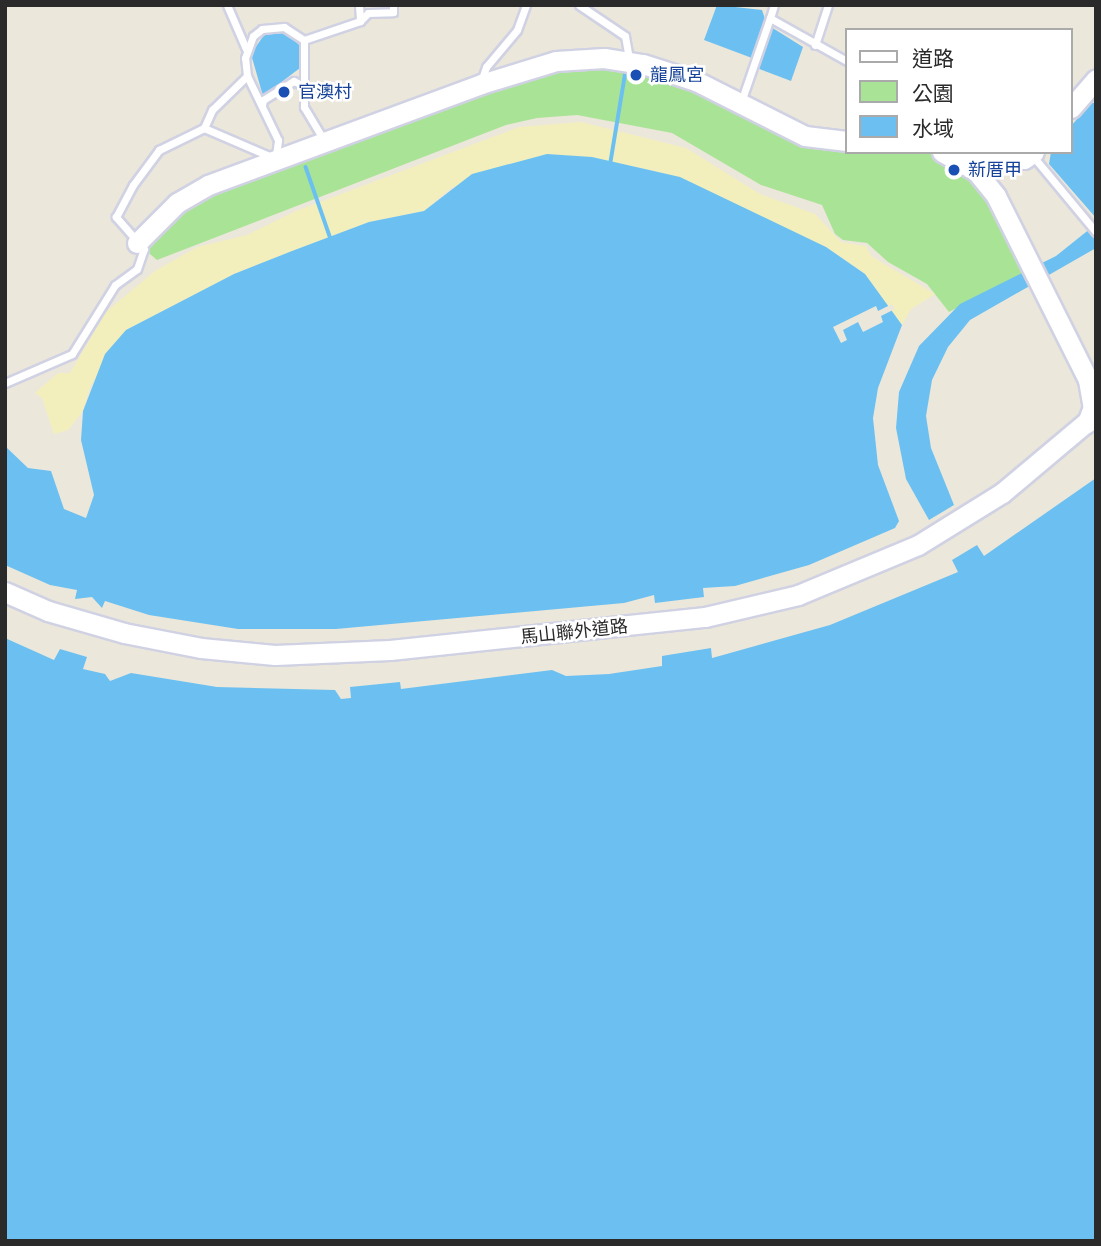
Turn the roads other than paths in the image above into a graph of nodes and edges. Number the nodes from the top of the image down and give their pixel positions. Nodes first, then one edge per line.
1 (227, 5) edge
2 (359, 5) edge
3 (393, 5) edge
4 (526, 5) edge
5 (579, 5) edge
6 (774, 5) edge
7 (828, 5) edge
8 (770, 18) junction
9 (360, 22) junction
10 (304, 40) junction
11 (815, 44) junction
12 (246, 49) junction
13 (846, 60) edge
14 (629, 61) junction
15 (247, 76) junction
16 (1096, 79) edge
17 (481, 84) junction
18 (303, 87) junction
19 (741, 103) junction
20 (1073, 106) edge
21 (262, 107) junction
22 (204, 128) junction
23 (328, 141) junction
24 (846, 141) edge
25 (948, 154) edge
26 (1024, 154) edge
27 (272, 161) junction
28 (1096, 232) edge
29 (138, 243) junction
30 (5, 383) edge
31 (1094, 388) edge
32 (1091, 419) edge
33 (5, 592) edge

1 - 12 lane
2 - 9 lane
3 - 9 lane
4 - 17 lane
5 - 14 lane
6 - 8 lane
7 - 11 lane
8 - 11 lane
8 - 19 lane
9 - 10 lane
10 - 12 lane
10 - 18 lane
11 - 13 lane
12 - 15 lane
14 - 17 street
14 - 19 street
15 - 21 lane
15 - 22 lane
16 - 20 street
17 - 23 street
18 - 21 lane
18 - 23 lane
19 - 24 street
21 - 27 lane
22 - 27 lane
22 - 29 lane
23 - 27 street
25 - 31 street
26 - 28 lane
27 - 29 street
29 - 30 lane
31 - 32 street
32 - 33 street, 馬山聯外道路

